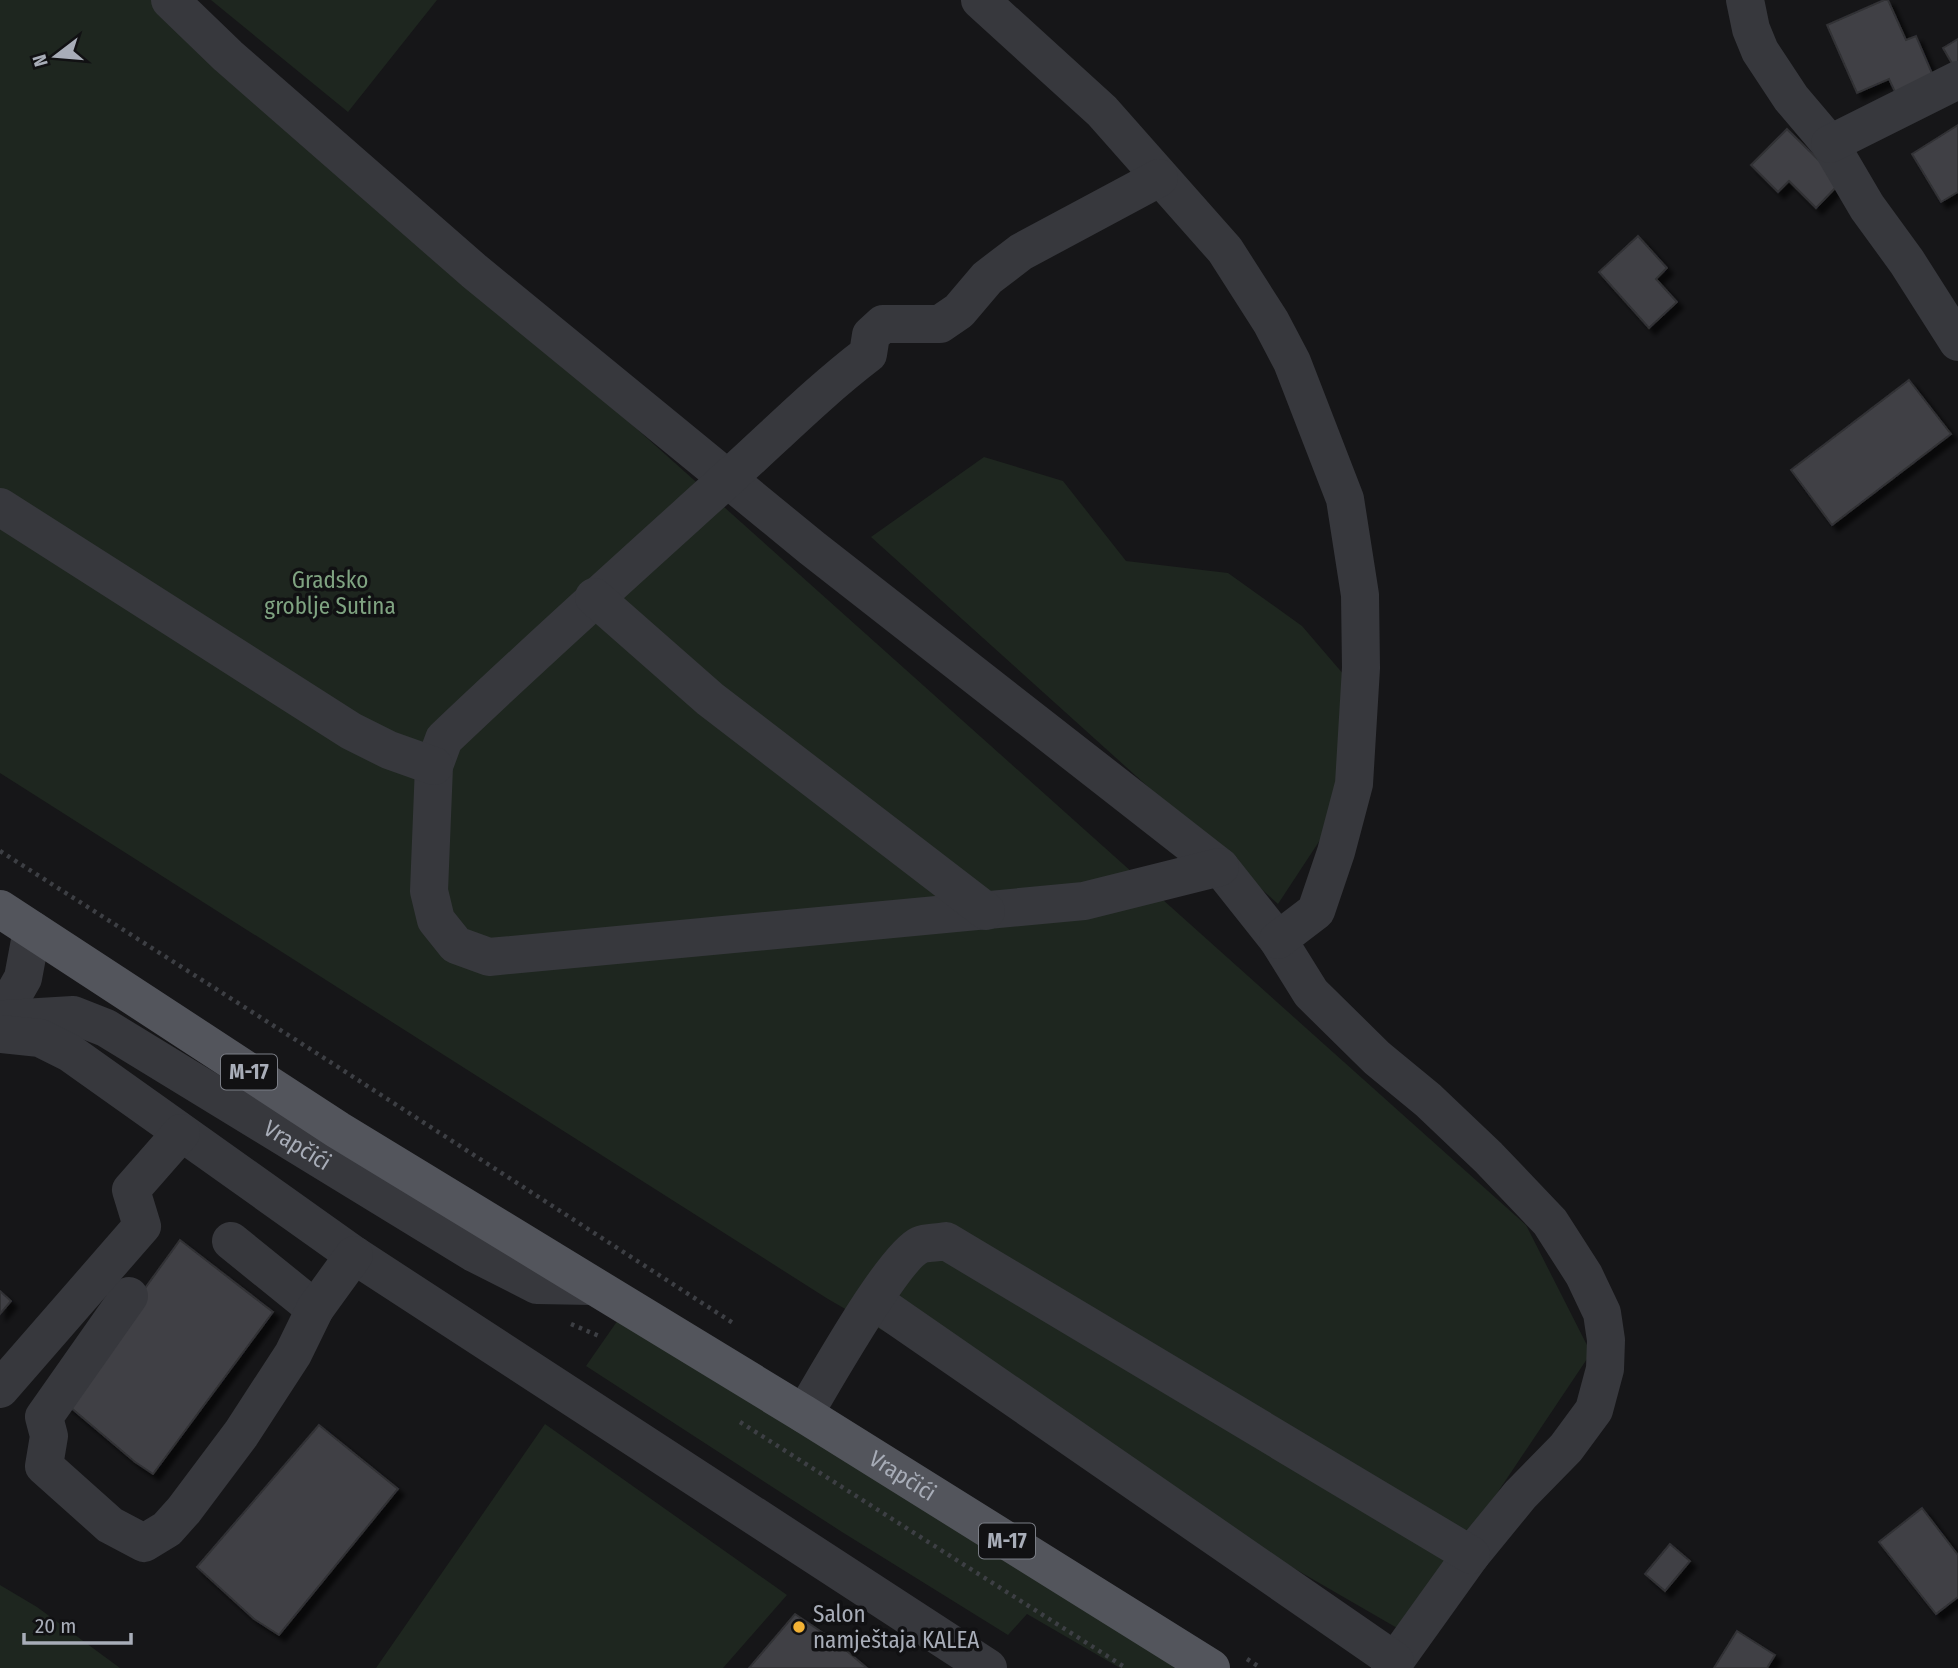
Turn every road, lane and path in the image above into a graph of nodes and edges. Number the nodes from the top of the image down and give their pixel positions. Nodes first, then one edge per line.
1 (170, 0) edge
2 (980, 0) edge
3 (1745, 0) edge
4 (1958, 80) edge
5 (1830, 144) junction
6 (1159, 178) junction
7 (1958, 342) edge
8 (727, 479) junction
9 (0, 507) edge
10 (594, 597) junction
11 (434, 766) junction
12 (0, 851) edge
13 (1220, 867) junction
14 (0, 909) edge
15 (986, 911) junction
16 (32, 930) junction
17 (1278, 940) junction
18 (0, 965) edge
19 (0, 1018) edge
20 (0, 1034) edge
21 (181, 1133) junction
22 (231, 1241) dead end
23 (354, 1255) junction
24 (593, 1286) junction
25 (129, 1296) dead end
26 (874, 1301) junction
27 (315, 1308) junction
28 (569, 1323) dead end
29 (742, 1329) dead end
30 (604, 1338) dead end
31 (0, 1389) edge
32 (804, 1414) junction
33 (731, 1417) dead end
34 (1471, 1555) junction
35 (1224, 1660) edge
36 (1392, 1664) edge
37 (988, 1668) edge
38 (1126, 1668) edge
39 (1261, 1668) edge

1 - 8 street
2 - 6 street
3 - 5 street
4 - 5 street
5 - 7 street
6 - 8 street
6 - 17 street
8 - 10 street
8 - 13 street
9 - 11 street
10 - 11 street
10 - 15 street
11 - 15 street
12 - 29 path
13 - 15 street
13 - 17 street
14 - 16 main road, Vrapčići / M-17
16 - 18 street
16 - 19 street, Vrapčići
16 - 24 main road, Vrapčići / M-17
17 - 34 street
19 - 24 street, Vrapčići
20 - 21 street
21 - 23 street
21 - 31 street
22 - 27 street
23 - 27 street
23 - 37 street
24 - 32 main road, Vrapčići / M-17
25 - 27 street
26 - 32 street
26 - 34 street
26 - 36 street
28 - 30 path
32 - 35 main road, Vrapčići / M-17
33 - 38 path
34 - 36 street
35 - 39 path

